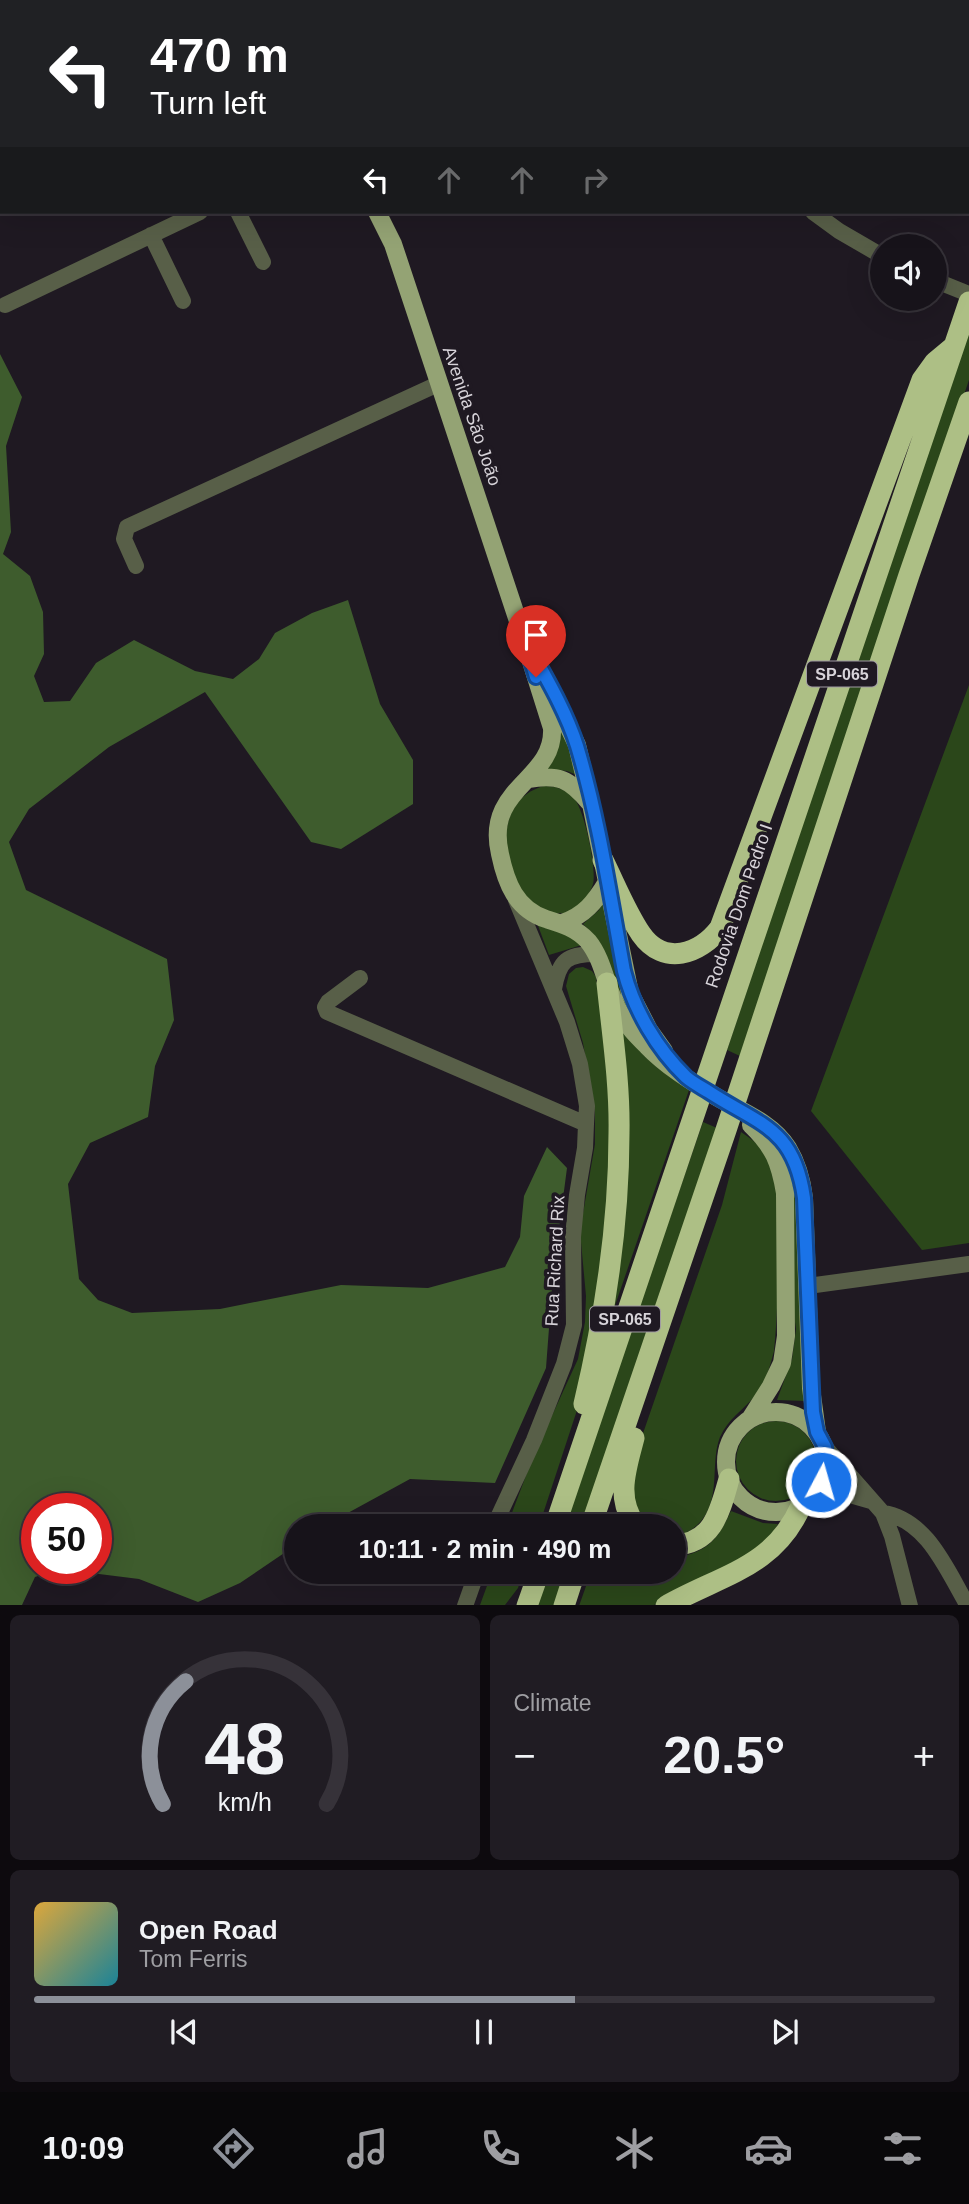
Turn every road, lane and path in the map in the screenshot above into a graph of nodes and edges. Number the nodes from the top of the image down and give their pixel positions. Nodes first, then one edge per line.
1 (197, 214) edge
2 (239, 214) edge
3 (378, 214) edge
4 (816, 214) edge
5 (151, 236) junction
6 (870, 249) edge
7 (263, 262) dead end
8 (947, 285) edge
9 (969, 295) edge
10 (183, 300) dead end
11 (969, 302) edge
12 (5, 305) dead end
13 (954, 345) junction
14 (438, 384) junction
15 (969, 402) edge
16 (136, 566) dead end
17 (523, 636) junction
18 (528, 779) junction
19 (592, 804) junction
20 (603, 860) junction
21 (607, 882) junction
22 (516, 899) junction
23 (562, 923) junction
24 (596, 954) junction
25 (360, 978) dead end
26 (607, 983) junction
27 (554, 989) junction
28 (687, 1077) junction
29 (716, 1096) junction
30 (586, 1124) junction
31 (703, 1196) junction
32 (969, 1264) edge
33 (808, 1286) junction
34 (750, 1419) junction
35 (821, 1440) junction
36 (729, 1479) junction
37 (807, 1501) junction
38 (871, 1501) junction
39 (883, 1513) junction
40 (500, 1514) edge
41 (557, 1514) edge
42 (558, 1514) edge
43 (595, 1514) edge
44 (629, 1514) edge
45 (686, 1544) edge
46 (473, 1584) edge
47 (535, 1584) edge
48 (571, 1584) edge
49 (465, 1605) edge
50 (527, 1605) edge
51 (564, 1605) edge
52 (666, 1605) edge
53 (910, 1605) edge
54 (968, 1605) edge

1 - 5 street
2 - 7 street
3 - 14 main road, Avenida São João
4 - 6 street
5 - 10 street
5 - 12 street
8 - 9 street
11 - 13 highway, Rodovia Dom Pedro I / SP-065
13 - 20 highway
13 - 42 highway, Rodovia Dom Pedro I / SP-065
14 - 16 street
14 - 17 main road, Avenida São João
15 - 31 highway, SP-065
17 - 18 main road
17 - 19 main road
18 - 19 main road
18 - 22 main road
19 - 20 main road
20 - 21 main road
21 - 23 main road
21 - 28 main road
22 - 23 main road
22 - 27 street, Rua Richard Rix
23 - 24 main road
24 - 26 main road
24 - 27 street
25 - 30 street
26 - 28 main road
26 - 41 highway
27 - 30 street, Rua Richard Rix
28 - 29 main road
29 - 33 main road
29 - 34 main road
30 - 40 street, Rua Richard Rix
31 - 43 highway, SP-065
31 - 44 highway
32 - 33 street
33 - 35 main road
34 - 35 main road
34 - 36 main road
35 - 37 main road
35 - 38 street
36 - 37 main road
36 - 45 highway
37 - 38 street
37 - 52 highway
38 - 39 street
39 - 53 street
39 - 54 street
46 - 49 street
47 - 50 highway
48 - 51 highway

